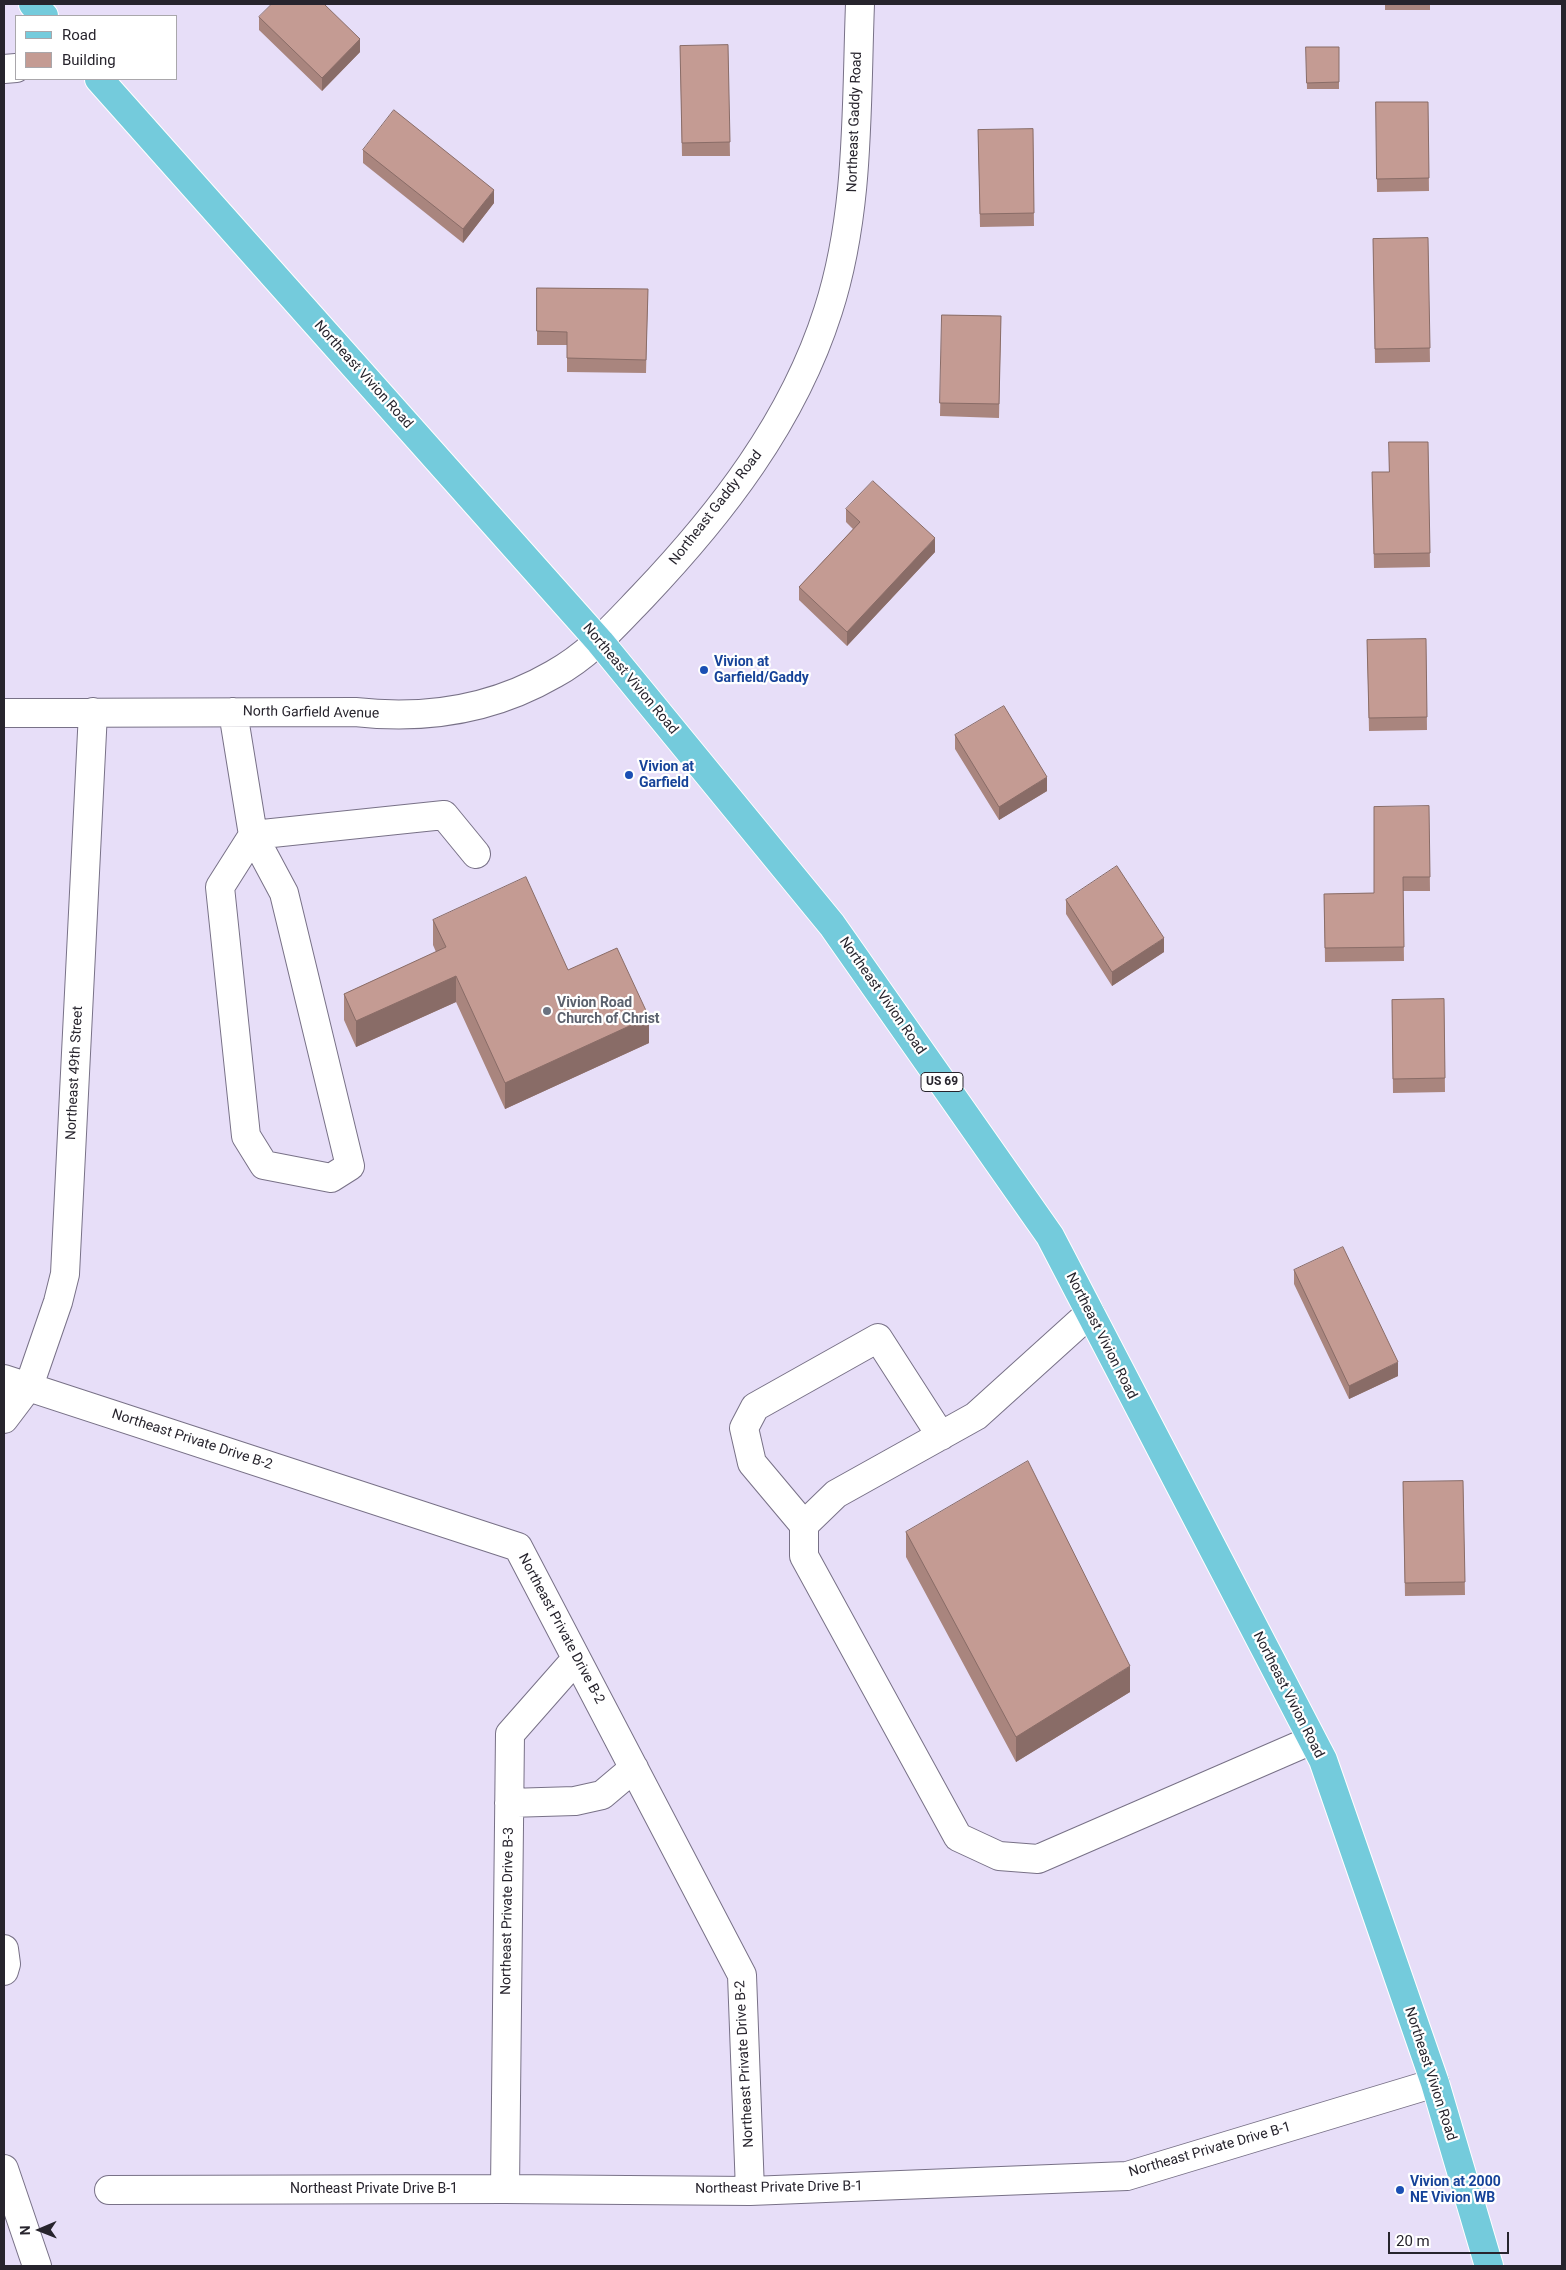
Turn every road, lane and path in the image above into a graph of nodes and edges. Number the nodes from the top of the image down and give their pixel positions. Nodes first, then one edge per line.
1 (33, 4) edge
2 (860, 4) edge
3 (43, 15) edge
4 (100, 80) edge
5 (600, 642) junction
6 (93, 712) junction
7 (233, 712) junction
8 (4, 713) edge
9 (252, 834) junction
10 (476, 854) dead end
11 (1090, 1313) junction
12 (16, 1382) edge
13 (4, 1419) edge
14 (941, 1436) junction
15 (804, 1525) junction
16 (576, 1658) junction
17 (1312, 1740) junction
18 (634, 1768) junction
19 (510, 1804) junction
20 (4, 1949) edge
21 (4, 1971) edge
22 (1435, 2083) junction
23 (4, 2169) edge
24 (505, 2189) junction
25 (109, 2190) dead end
26 (750, 2191) junction
27 (37, 2266) edge
28 (1489, 2266) edge

1 - 3 main road
2 - 5 street, Northeast Gaddy Road
4 - 5 main road, Northeast Vivion Road / US 69
5 - 7 street, North Garfield Avenue
5 - 11 main road, Northeast Vivion Road / US 69
6 - 7 street, North Garfield Avenue
6 - 8 street, North Garfield Avenue
6 - 12 street, Northeast 49th Street
7 - 9 street
9 - 9 street
9 - 10 street
11 - 14 street
11 - 17 main road, Northeast Vivion Road / US 69
12 - 13 street, Northeast 49th Street
12 - 16 street, Northeast Private Drive B-2
14 - 15 street
14 - 15 street
15 - 17 street
16 - 18 street, Northeast Private Drive B-2
16 - 19 street, Northeast Private Drive B-3
17 - 22 main road, Northeast Vivion Road / US 69
18 - 19 street
18 - 26 street, Northeast Private Drive B-2
19 - 24 street, Northeast Private Drive B-3
20 - 21 street
22 - 26 street, Northeast Private Drive B-1
22 - 28 main road, Northeast Vivion Road / US 69
23 - 27 street
24 - 25 street, Northeast Private Drive B-1
24 - 26 street, Northeast Private Drive B-1

